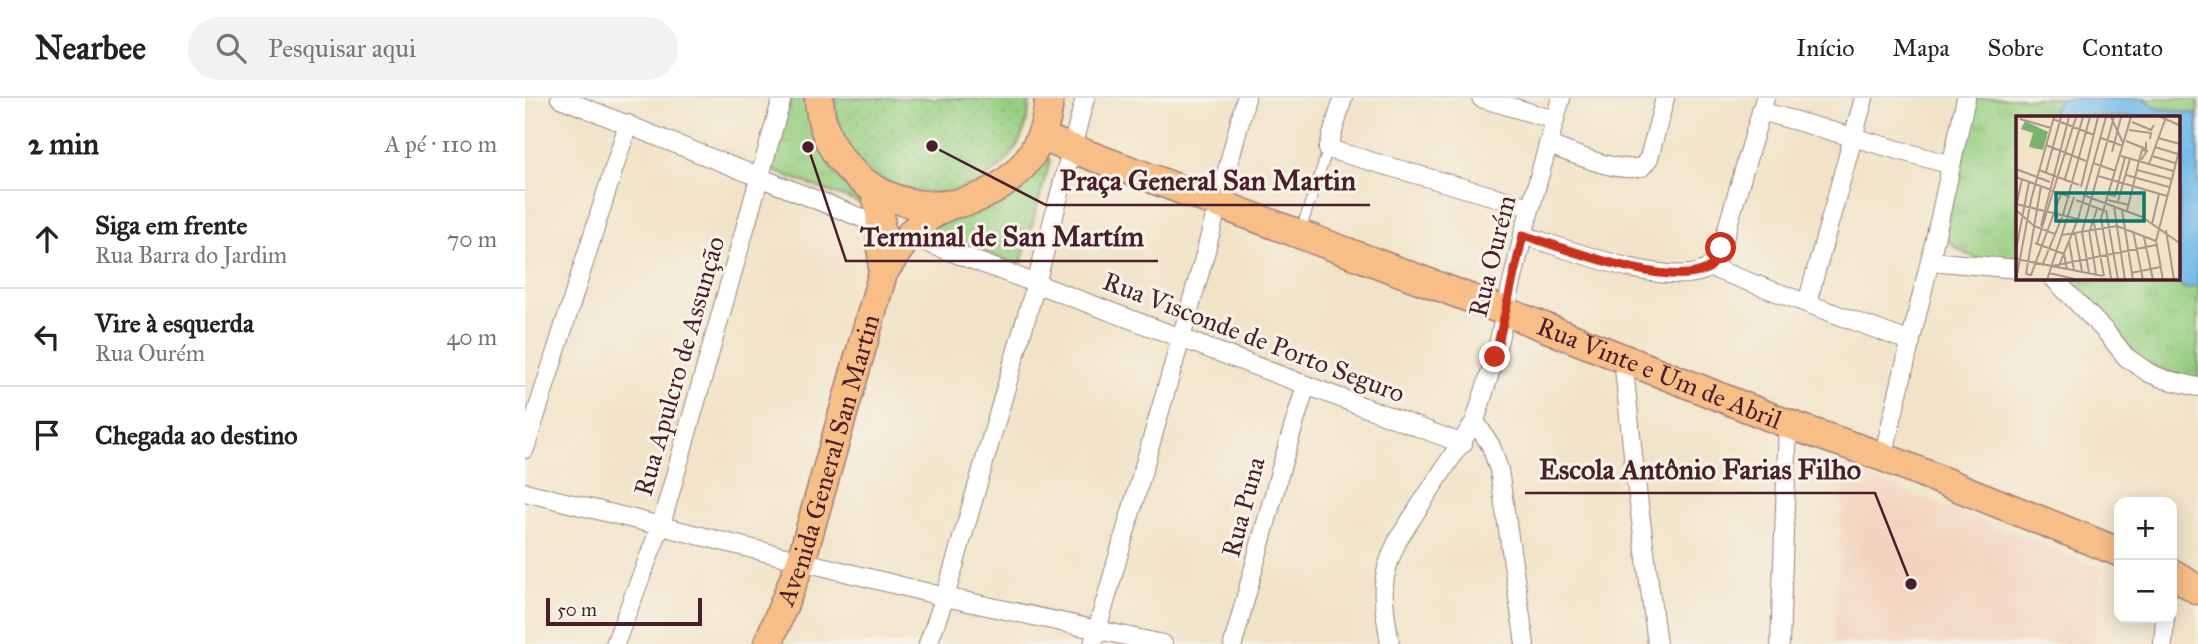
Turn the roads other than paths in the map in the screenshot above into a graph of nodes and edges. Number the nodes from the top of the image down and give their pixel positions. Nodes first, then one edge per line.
1 (560, 98) edge
2 (782, 98) edge
3 (819, 98) edge
4 (1049, 98) edge
5 (1085, 98) edge
6 (1246, 98) edge
7 (1343, 98) edge
8 (1481, 98) edge
9 (1561, 98) edge
10 (1665, 98) edge
11 (1864, 98) edge
12 (1965, 98) edge
13 (1763, 105) edge
14 (1555, 120) junction
15 (628, 124) junction
16 (1041, 137) junction
17 (1852, 139) junction
18 (1548, 145) junction
19 (1073, 148) junction
20 (1328, 149) junction
21 (1951, 165) junction
22 (760, 177) junction
23 (875, 191) junction
24 (1219, 204) junction
25 (946, 207) junction
26 (1530, 207) junction
27 (881, 226) junction
28 (1300, 234) junction
29 (1523, 235) junction
30 (909, 236) junction
31 (1930, 261) junction
32 (1709, 267) junction
33 (2016, 269) edge
34 (883, 273) junction
35 (2055, 280) edge
36 (1036, 284) junction
37 (1807, 303) junction
38 (1504, 311) junction
39 (1182, 338) junction
40 (1911, 342) junction
41 (1623, 359) junction
42 (1306, 385) junction
43 (2198, 387) edge
44 (1475, 421) junction
45 (1788, 424) junction
46 (1462, 444) junction
47 (525, 449) edge
48 (1883, 457) junction
49 (525, 492) edge
50 (661, 525) junction
51 (2114, 550) edge
52 (801, 561) junction
53 (2177, 576) edge
54 (2198, 590) edge
55 (945, 597) junction
56 (2165, 623) edge
57 (1095, 637) edge
58 (614, 644) edge
59 (768, 644) edge
60 (928, 644) edge
61 (1163, 644) edge
62 (1233, 644) edge
63 (1390, 644) edge
64 (1525, 644) edge
65 (1657, 644) edge
66 (1780, 644) edge
67 (2163, 644) edge

1 - 15 street
2 - 22 street, Rua Apulcro de Assunção
3 - 23 main road
4 - 16 main road
5 - 19 street
6 - 24 street
7 - 20 street
8 - 14 street
9 - 14 street, Rua Ourém
10 - 18 street
11 - 17 street
12 - 21 street
13 - 17 street
13 - 32 street
14 - 18 street, Rua Ourém
15 - 22 street
15 - 47 street
16 - 19 main road, Rua Vinte e Um de Abril
16 - 25 main road
17 - 21 street
17 - 37 street
18 - 26 street, Rua Ourém
19 - 24 main road, Rua Vinte e Um de Abril
19 - 36 street
20 - 26 street
20 - 28 lane
21 - 31 street
22 - 27 street
22 - 50 street, Rua Apulcro de Assunção
23 - 25 main road
23 - 27 main road, Avenida General San Martin
24 - 28 main road, Rua Vinte e Um de Abril
24 - 39 street
25 - 30 main road, Avenida General San Martin
26 - 29 street, Rua Ourém
27 - 34 main road, Avenida General San Martin
28 - 38 main road, Rua Vinte e Um de Abril
29 - 32 street
29 - 38 street, Rua Ourém
30 - 34 main road, Avenida General San Martin
30 - 36 street, Rua Visconde de Porto Seguro
31 - 33 street
31 - 40 street
32 - 37 street
34 - 52 main road, Avenida General San Martin
35 - 43 street
36 - 39 street, Rua Visconde de Porto Seguro
36 - 55 street
37 - 40 street
38 - 41 main road, Rua Vinte e Um de Abril
38 - 44 street, Rua Ourém
39 - 42 street, Rua Visconde de Porto Seguro
39 - 57 street
40 - 48 street
41 - 45 main road, Rua Vinte e Um de Abril
41 - 65 street
42 - 46 street, Rua Visconde de Porto Seguro
42 - 62 street, Rua Puna
44 - 46 street, Rua Ourém
44 - 64 street
45 - 48 main road, Rua Vinte e Um de Abril
45 - 66 street
46 - 63 street, Rua Ourém
48 - 51 main road, Rua Vinte e Um de Abril
49 - 50 street
50 - 52 street
50 - 58 street, Rua Apulcro de Assunção
52 - 55 street
52 - 59 main road, Avenida General San Martin
53 - 54 main road
55 - 57 street
55 - 60 street
56 - 67 street
57 - 61 street

